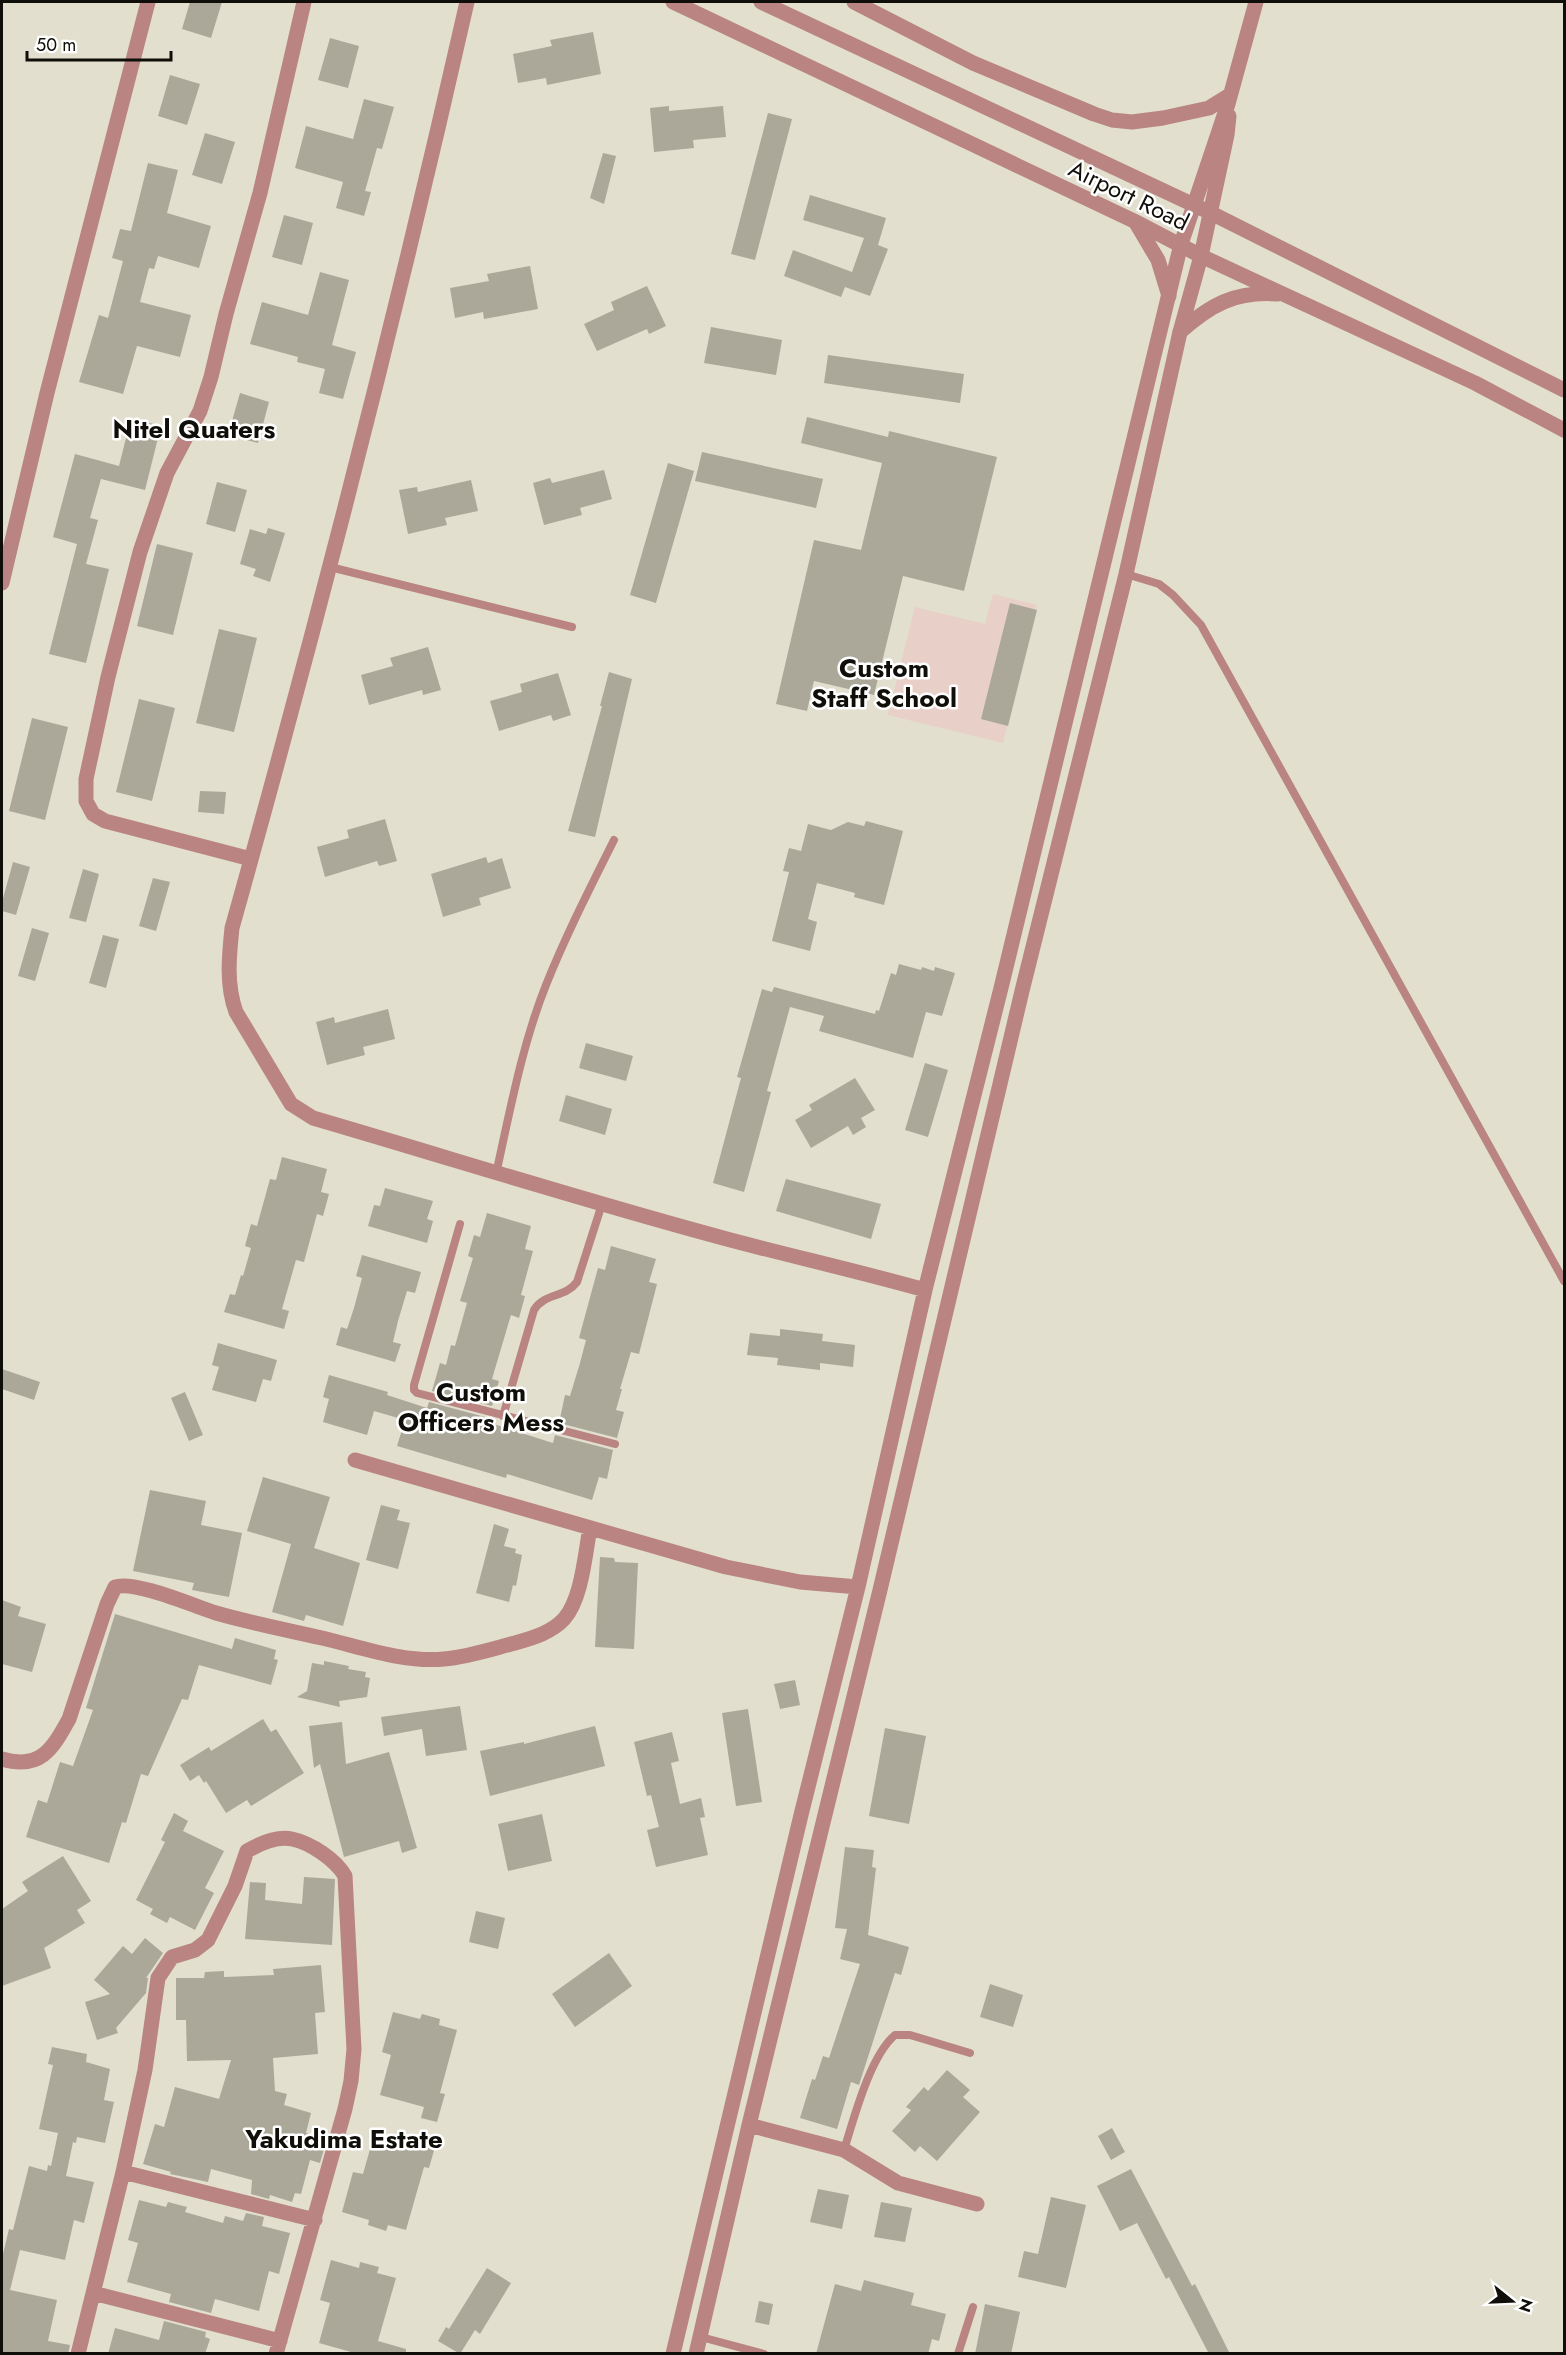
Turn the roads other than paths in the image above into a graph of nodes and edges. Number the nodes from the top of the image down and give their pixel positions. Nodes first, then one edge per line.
1 (148, 2) edge
2 (303, 2) edge
3 (467, 2) edge
4 (673, 2) edge
5 (761, 2) edge
6 (854, 2) edge
7 (1256, 2) edge
8 (1229, 100) junction
9 (1195, 206) junction
10 (1211, 213) junction
11 (1134, 221) junction
12 (1181, 244) junction
13 (1202, 256) junction
14 (1286, 295) junction
15 (1169, 296) junction
16 (1180, 332) junction
17 (1564, 390) edge
18 (1564, 430) edge
19 (330, 567) junction
20 (1126, 574) junction
21 (2, 583) edge
22 (572, 627) dead end
23 (614, 840) dead end
24 (251, 859) junction
25 (496, 1174) junction
26 (602, 1204) junction
27 (460, 1224) dead end
28 (1564, 1281) edge
29 (925, 1290) junction
30 (503, 1416) junction
31 (615, 1444) dead end
32 (355, 1460) dead end
33 (590, 1528) junction
34 (858, 1587) junction
35 (2, 1759) edge
36 (764, 1971) junction
37 (785, 1976) junction
38 (970, 2052) dead end
39 (749, 2125) junction
40 (844, 2150) junction
41 (123, 2172) junction
42 (977, 2204) dead end
43 (315, 2220) junction
44 (93, 2293) junction
45 (972, 2307) dead end
46 (700, 2337) junction
47 (278, 2347) edge
48 (78, 2354) edge
49 (673, 2354) edge
50 (696, 2354) edge
51 (764, 2354) edge
52 (958, 2354) edge

1 - 21 street
2 - 24 street
3 - 19 street
4 - 11 street, Airport Road
5 - 9 street, Airport Road
6 - 8 street
7 - 8 street
8 - 9 street
8 - 10 street
9 - 10 street, Airport Road
9 - 12 street
10 - 13 street
10 - 17 street, Airport Road
11 - 12 street, Airport Road
11 - 15 street
12 - 13 street, Airport Road
12 - 15 street
13 - 14 street, Airport Road
13 - 16 street
14 - 16 street
14 - 18 street, Airport Road
15 - 29 street
16 - 20 street
19 - 22 lane
19 - 24 street
20 - 28 lane
20 - 37 street
23 - 25 lane
24 - 25 street
25 - 26 street
26 - 29 street
26 - 30 lane
27 - 30 lane
29 - 34 street
30 - 31 lane
32 - 33 street
33 - 34 street
33 - 35 street
34 - 36 street
36 - 37 street
36 - 49 street
37 - 39 street
38 - 40 lane
39 - 40 street
39 - 46 street
40 - 42 street
41 - 43 street
41 - 43 street
41 - 44 street
43 - 47 street
44 - 47 street
44 - 48 street
45 - 52 lane
46 - 50 street
46 - 51 lane

